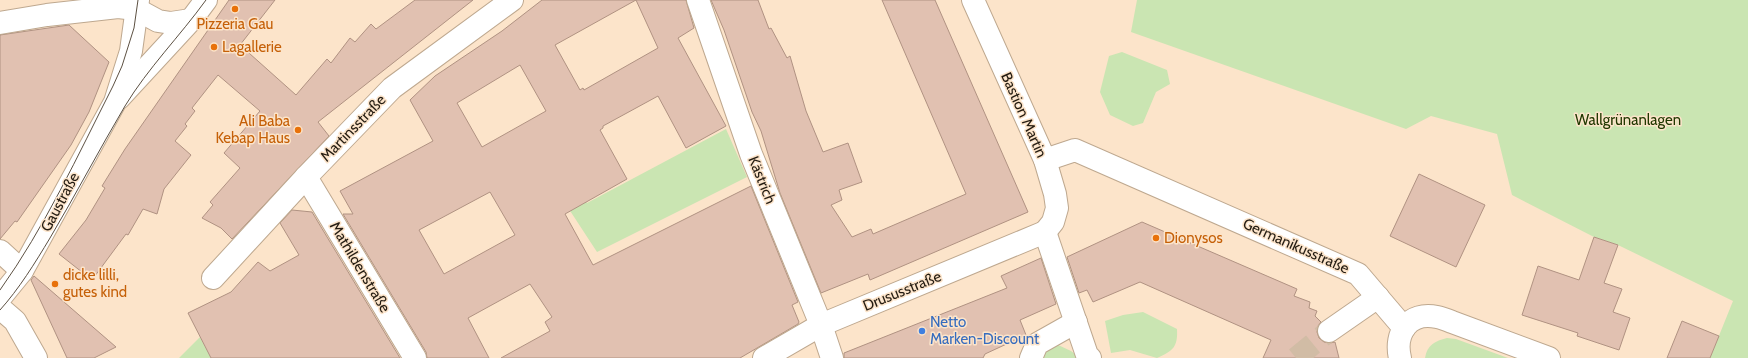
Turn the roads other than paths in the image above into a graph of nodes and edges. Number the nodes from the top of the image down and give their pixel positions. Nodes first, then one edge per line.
1 (206, 0) edge
2 (512, 0) edge
3 (698, 0) edge
4 (973, 0) edge
5 (137, 4) edge
6 (41, 7) edge
7 (191, 20) junction
8 (0, 23) edge
9 (115, 102) junction
10 (1045, 160) junction
11 (306, 177) junction
12 (1045, 232) junction
13 (0, 251) edge
14 (22, 271) junction
15 (214, 278) dead end
16 (1378, 297) junction
17 (0, 298) edge
18 (0, 308) edge
19 (1076, 322) junction
20 (821, 325) junction
21 (1404, 328) junction
22 (1329, 331) tunnel mouth
23 (36, 358) edge
24 (415, 358) edge
25 (764, 358) edge
26 (832, 358) edge
27 (1031, 358) edge
28 (1090, 358) edge
29 (1400, 358) edge
30 (1550, 358) edge

1 - 7 street, Gaustraße
2 - 11 street, Martinsstraße
3 - 20 street, Kästrich
4 - 10 street, Bastion Martin
5 - 6 street
5 - 7 street
5 - 9 street, Gaustraße
6 - 8 street
7 - 9 street, Gaustraße
9 - 14 street, Gaustraße
10 - 12 street, Bastion Martin
10 - 16 street, Germanikusstraße
11 - 15 street, Martinsstraße
11 - 24 street, Mathildenstraße
12 - 19 street
12 - 20 street, Drususstraße
13 - 14 street
14 - 17 street, Gaustraße
16 - 21 street, Germanikusstraße
16 - 22 street
18 - 23 street
19 - 27 street
19 - 28 street
20 - 25 street, Drususstraße
20 - 26 street, Kästrich
21 - 29 street
21 - 30 street

